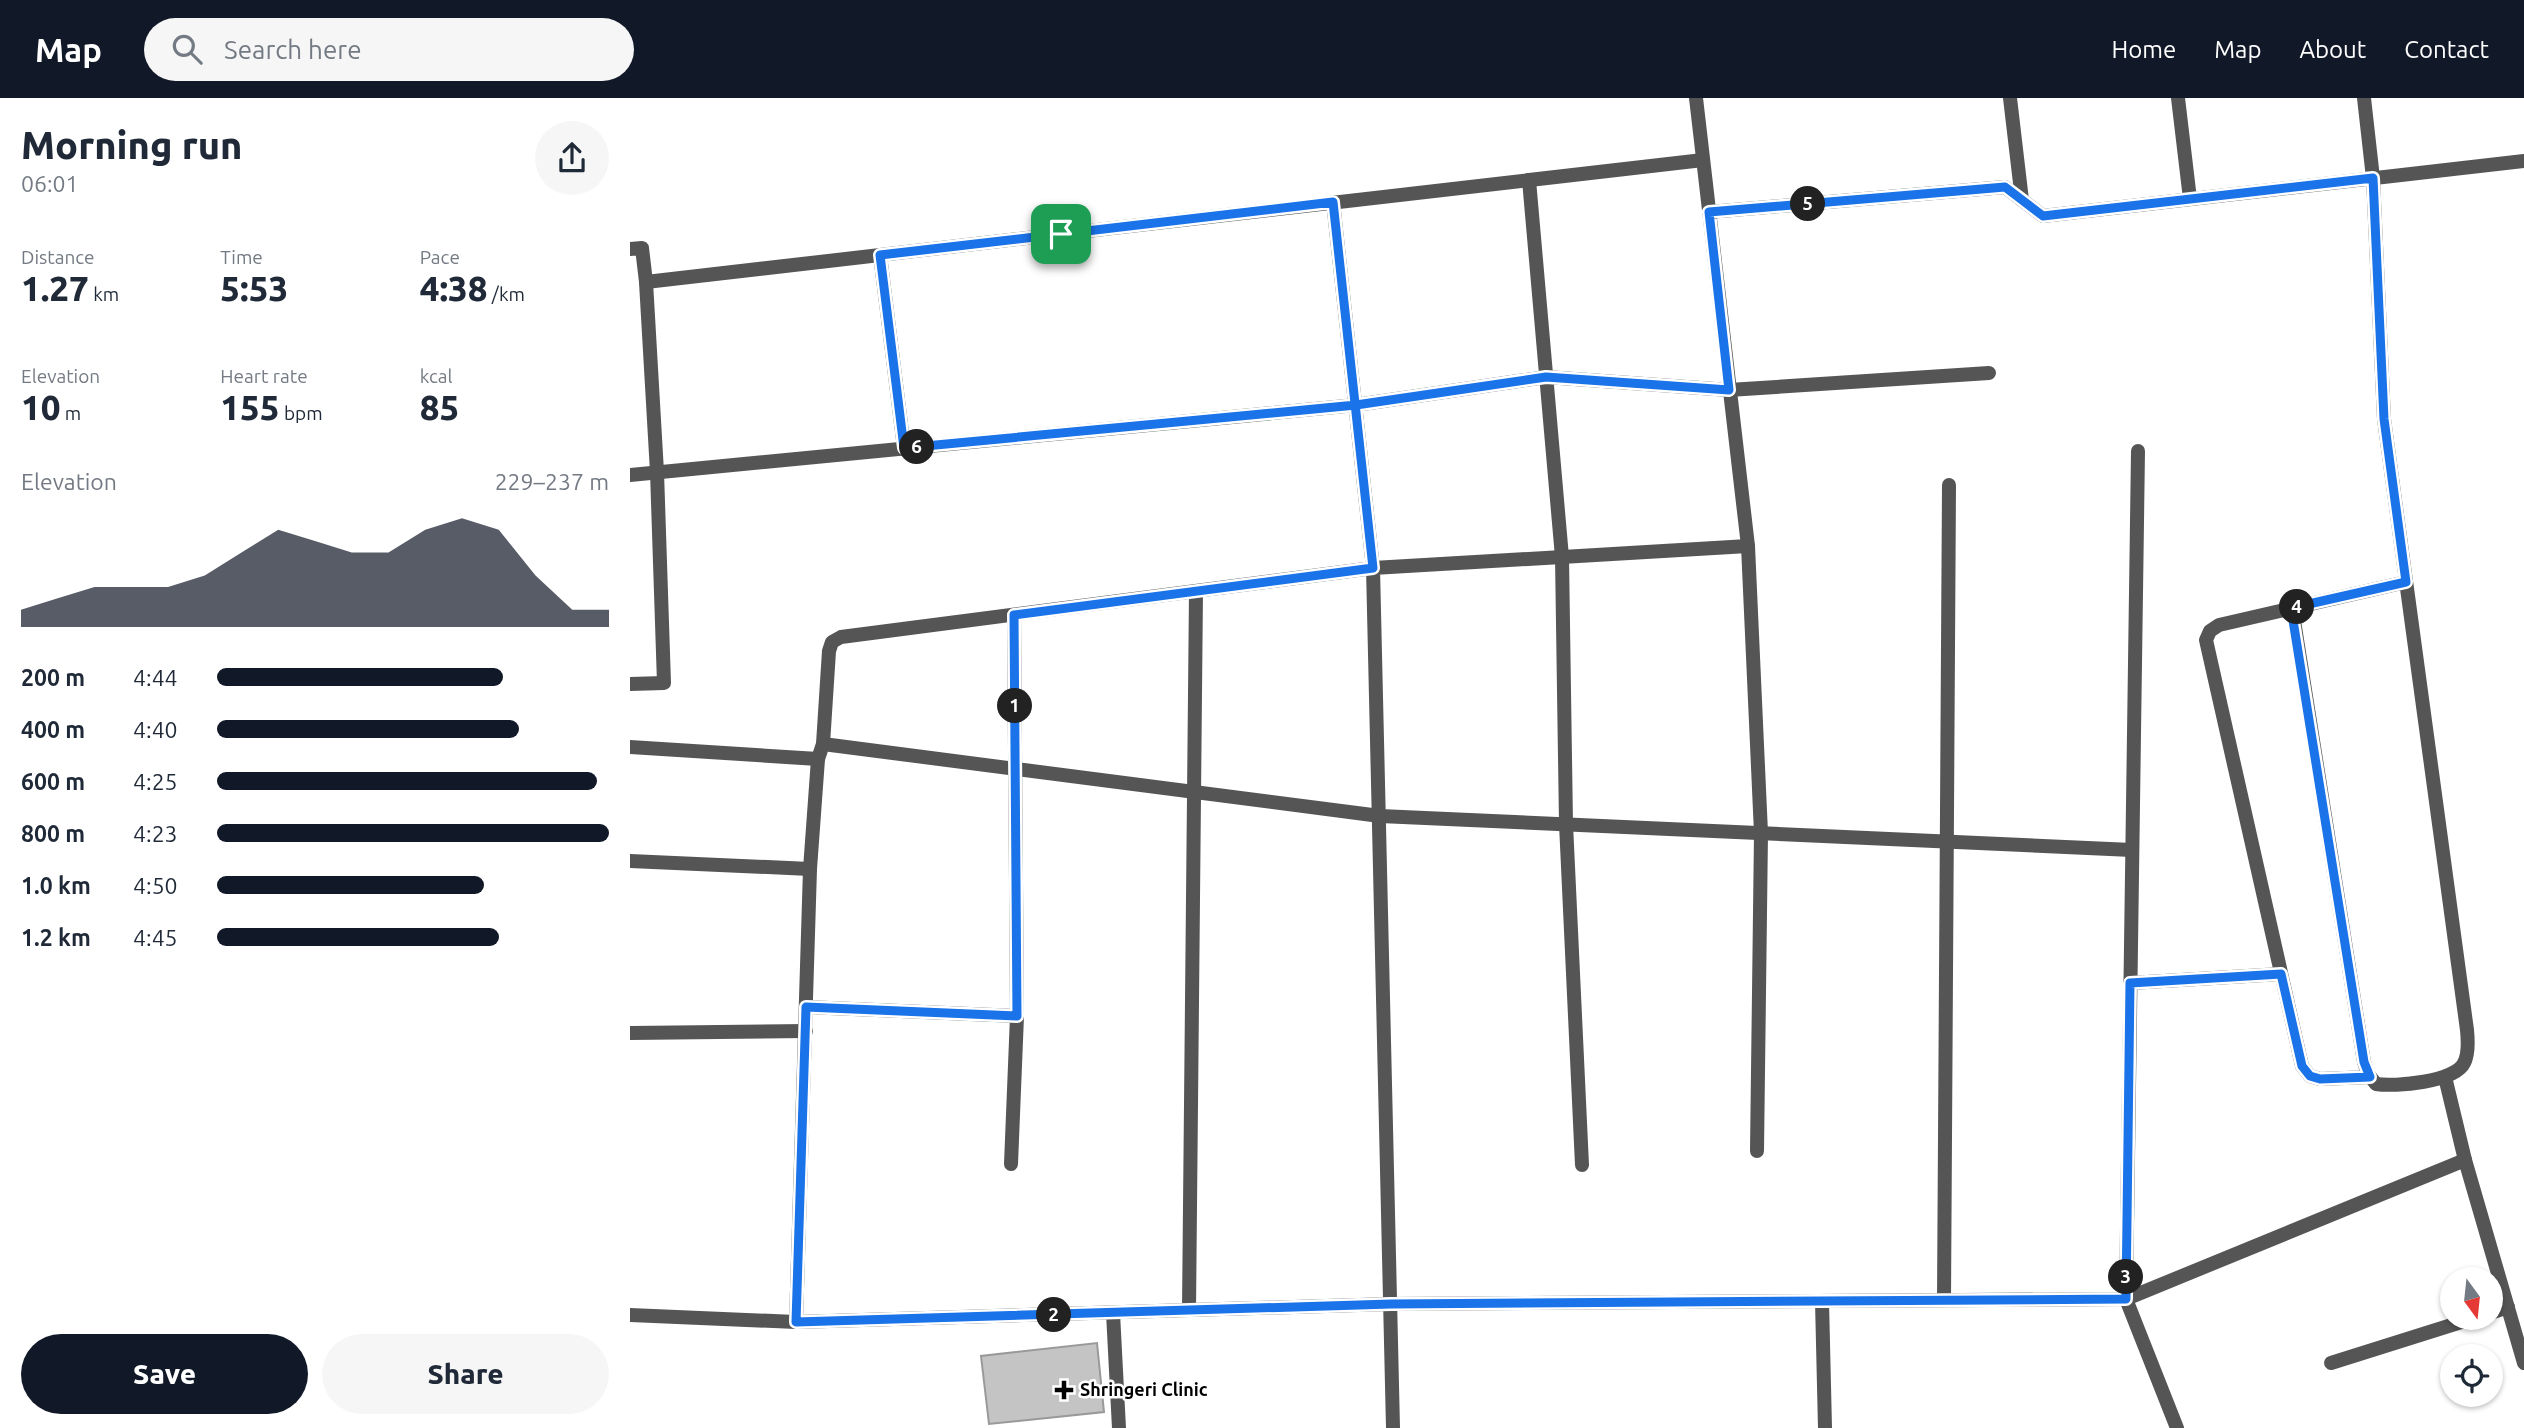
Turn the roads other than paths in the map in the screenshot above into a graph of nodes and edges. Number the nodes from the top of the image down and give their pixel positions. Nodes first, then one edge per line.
1 (1696, 98) edge
2 (2010, 98) edge
3 (2178, 98) edge
4 (2364, 98) edge
5 (1703, 160) junction
6 (2524, 161) edge
7 (2373, 178) junction
8 (1529, 180) junction
9 (2190, 199) junction
10 (2022, 200) junction
11 (1333, 202) junction
12 (1709, 212) junction
13 (630, 249) edge
14 (880, 255) junction
15 (646, 282) junction
16 (1989, 373) dead end
17 (1546, 377) junction
18 (1729, 390) junction
19 (1356, 405) junction
20 (904, 448) junction
21 (2138, 452) dead end
22 (657, 472) junction
23 (630, 475) edge
24 (1949, 485) dead end
25 (1748, 546) junction
26 (1562, 557) junction
27 (1373, 568) junction
28 (2406, 582) junction
29 (1196, 591) junction
30 (2291, 608) junction
31 (1014, 615) junction
32 (630, 684) edge
33 (824, 744) junction
34 (630, 747) edge
35 (818, 759) junction
36 (1015, 771) junction
37 (1193, 791) junction
38 (1380, 816) junction
39 (1566, 824) junction
40 (1761, 833) junction
41 (1948, 842) junction
42 (2132, 850) junction
43 (630, 861) edge
44 (810, 869) junction
45 (2281, 974) junction
46 (2130, 983) junction
47 (806, 1007) junction
48 (1017, 1016) junction
49 (806, 1031) junction
50 (630, 1033) edge
51 (2370, 1077) junction
52 (2445, 1077) junction
53 (1758, 1151) dead end
54 (2465, 1160) junction
55 (1011, 1164) dead end
56 (1582, 1165) dead end
57 (2126, 1299) junction
58 (1944, 1300) junction
59 (1822, 1301) junction
60 (1391, 1304) junction
61 (2508, 1307) junction
62 (2503, 1309) edge
63 (1189, 1310) junction
64 (1113, 1313) junction
65 (630, 1315) edge
66 (796, 1322) junction
67 (2440, 1329) edge
68 (2331, 1363) dead end
69 (2524, 1363) edge
70 (1119, 1428) edge
71 (1393, 1428) edge
72 (1825, 1428) edge
73 (2177, 1428) edge

1 - 5 street
2 - 10 street
3 - 9 street
4 - 7 street
5 - 8 street
5 - 12 street
6 - 7 street
7 - 9 street
7 - 28 street
8 - 11 street
8 - 17 street
9 - 10 street
10 - 12 street
11 - 14 street
11 - 19 street
12 - 18 street
13 - 15 street
14 - 15 street
14 - 20 street
15 - 22 street
16 - 18 street
17 - 18 street
17 - 19 street
17 - 26 street
18 - 25 street
19 - 20 street
19 - 27 street
20 - 22 street
21 - 42 street
22 - 23 street
22 - 32 street
24 - 41 street
25 - 26 street
25 - 40 street
26 - 27 street
26 - 39 street
27 - 29 street
27 - 38 street
28 - 30 street
28 - 52 street
29 - 31 street
29 - 37 street
30 - 45 street
30 - 51 street
31 - 33 street
31 - 36 street
33 - 35 street
33 - 36 street
34 - 35 street
35 - 44 street
36 - 37 street
36 - 48 street
37 - 38 street
37 - 63 street
38 - 39 street
38 - 60 street
39 - 40 street
39 - 56 street
40 - 41 street
40 - 53 street
41 - 42 street
41 - 58 street
42 - 46 street
43 - 44 street
44 - 47 street
45 - 46 street
45 - 51 street
46 - 57 street
47 - 48 street
47 - 49 street
48 - 55 street
49 - 50 street
49 - 66 street
51 - 52 street
52 - 54 street
54 - 57 street
54 - 61 street
57 - 58 street
57 - 73 street
58 - 59 street
59 - 60 street
59 - 72 street
60 - 63 street
60 - 71 street
61 - 62 street
61 - 69 street
63 - 64 street
64 - 66 street
64 - 70 street
65 - 66 street
67 - 68 street

